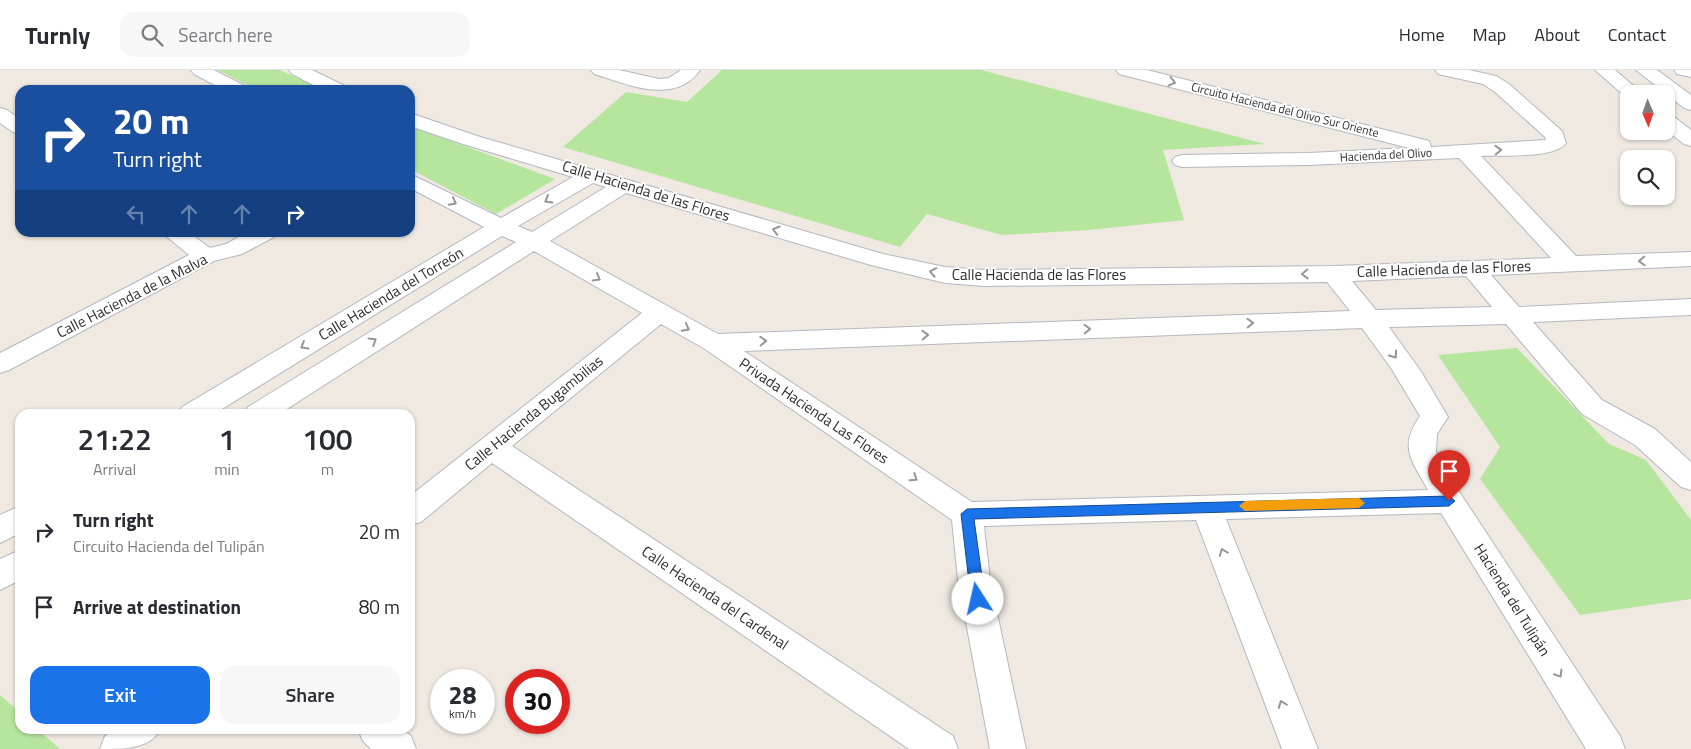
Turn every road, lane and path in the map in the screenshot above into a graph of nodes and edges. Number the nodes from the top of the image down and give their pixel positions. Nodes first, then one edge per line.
1 (200, 70) edge
2 (298, 70) edge
3 (600, 70) edge
4 (691, 70) edge
5 (1125, 70) edge
6 (1444, 70) edge
7 (1604, 70) edge
8 (1645, 70) edge
9 (1683, 70) edge
10 (1691, 72) edge
11 (228, 85) edge
12 (328, 85) edge
13 (1623, 85) edge
14 (1691, 104) edge
15 (0, 114) edge
16 (415, 121) edge
17 (15, 124) edge
18 (1675, 127) edge
19 (1311, 138) junction
20 (1691, 140) edge
21 (1454, 151) junction
22 (1182, 161) dead end
23 (590, 176) junction
24 (415, 183) edge
25 (622, 185) junction
26 (501, 227) junction
27 (179, 237) edge
28 (257, 237) edge
29 (533, 241) junction
30 (206, 256) junction
31 (1691, 259) edge
32 (1569, 264) junction
33 (1474, 270) junction
34 (1334, 274) junction
35 (1691, 307) edge
36 (658, 313) junction
37 (1515, 316) junction
38 (1369, 319) junction
39 (714, 343) junction
40 (0, 364) edge
41 (200, 409) edge
42 (266, 409) edge
43 (491, 447) junction
44 (1690, 477) edge
45 (1449, 501) junction
46 (1206, 507) junction
47 (415, 509) edge
48 (967, 514) junction
49 (15, 521) edge
50 (0, 530) edge
51 (15, 566) edge
52 (0, 576) edge
53 (138, 734) edge
54 (382, 734) edge
55 (118, 749) edge
56 (398, 749) edge
57 (940, 749) edge
58 (1008, 749) edge
59 (1300, 749) edge
60 (1607, 749) edge

1 - 11 street
2 - 12 street
3 - 4 street
5 -> 19 street, Circuito Hacienda del Olivo Sur Oriente
21 -> 6 street, Hacienda del Olivo
7 - 13 street
8 - 14 street
9 - 10 street
15 - 17 street
16 - 23 street, Calle Hacienda de las Flores
18 - 20 street
19 - 21 street, Hacienda del Olivo
19 - 21 street, Circuito Hacienda del Olivo Sur Oriente
19 - 22 street, Hacienda del Olivo
21 - 32 street
23 - 25 street, Calle Hacienda de las Flores
23 -> 26 street, Calle Hacienda del Torreón
24 -> 26 street
25 - 29 street, Calle Hacienda del Torreón
34 -> 25 street, Calle Hacienda de las Flores
26 - 29 street
26 -> 41 street, Calle Hacienda del Torreón
27 - 30 street
28 - 30 street, Calle Hacienda de la Malva
29 -> 36 street
42 -> 29 street, Calle Hacienda del Torreón
30 - 40 street, Calle Hacienda de la Malva
31 -> 32 street, Calle Hacienda de las Flores
32 - 33 street, Calle Hacienda de las Flores
33 - 34 street, Calle Hacienda de las Flores
33 - 37 street
34 - 38 street, Hacienda del Tulipán
35 - 37 street
36 -> 39 street, Privada Hacienda Las Flores
36 - 43 street, Calle Hacienda Bugambilias
37 - 38 street
37 - 44 street
39 -> 38 street
38 -> 45 street, Hacienda del Tulipán
39 -> 48 street, Privada Hacienda Las Flores
43 - 47 street, Calle Hacienda Bugambilias
43 - 57 street, Calle Hacienda del Cardenal
45 - 46 street
45 -> 60 street, Hacienda del Tulipán
46 - 48 street
59 -> 46 street
48 - 58 street
49 - 50 street
51 - 52 street
53 - 55 street
54 - 56 street

